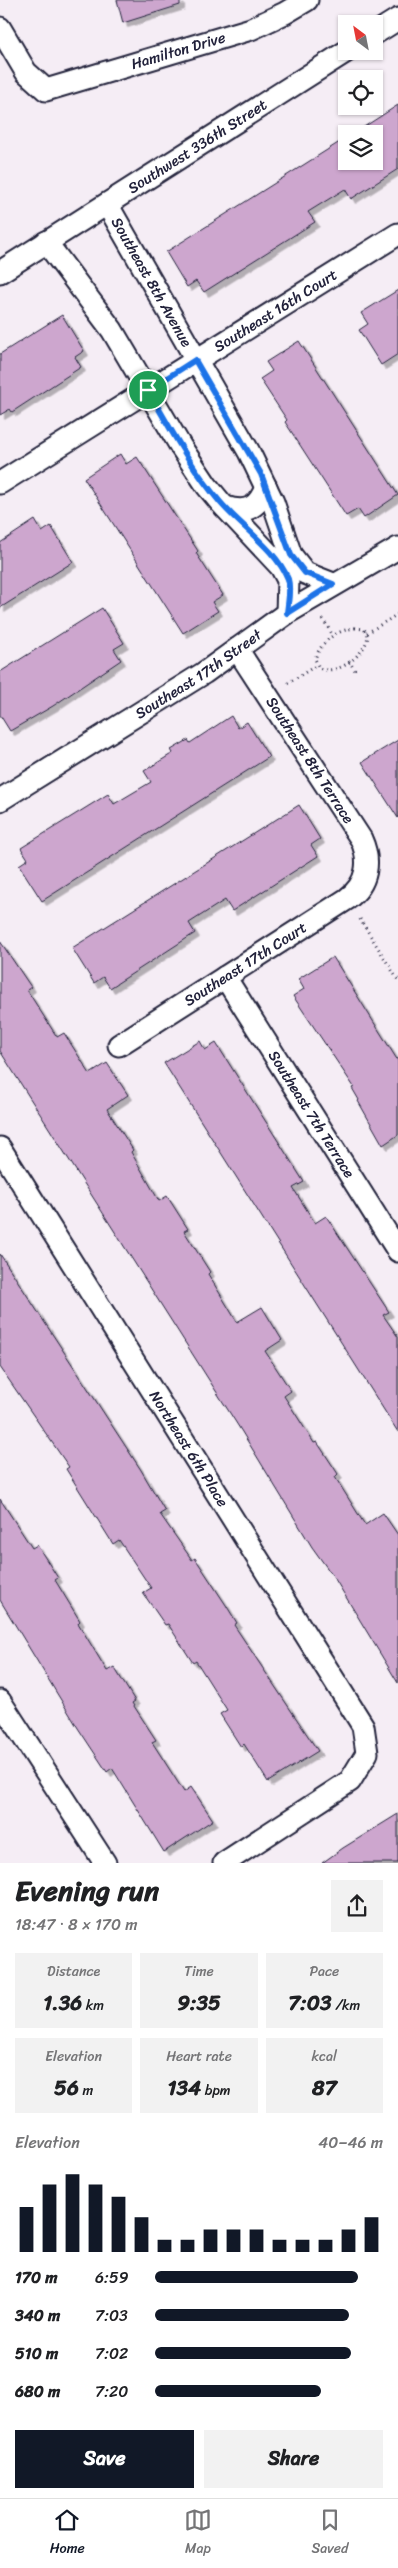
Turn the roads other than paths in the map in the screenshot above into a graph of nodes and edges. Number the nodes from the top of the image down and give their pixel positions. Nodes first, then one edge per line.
1 (307, 0) edge
2 (398, 19) edge
3 (0, 28) edge
4 (383, 28) edge
5 (338, 57) edge
6 (107, 204) junction
7 (398, 234) edge
8 (46, 242) junction
9 (0, 272) edge
10 (195, 360) junction
11 (148, 390) junction
12 (0, 483) edge
13 (266, 487) junction
14 (225, 507) junction
15 (395, 557) edge
16 (333, 584) junction
17 (287, 613) junction
18 (237, 649) junction
19 (0, 800) edge
20 (366, 876) joint
21 (226, 977) junction
22 (119, 1045) dead end
23 (0, 1148) edge
24 (398, 1251) edge
25 (0, 1701) edge
26 (105, 1863) edge
27 (224, 1863) edge

1 - 3 street, Hamilton Drive
2 - 4 street
5 - 6 street, Southwest 336th Street
6 - 8 street, Southwest 336th Street
6 - 10 street, Southeast 8th Avenue
7 - 10 street, Southeast 16th Court
8 - 9 street, Southwest 336th Street
8 - 11 street
10 - 11 street, Southeast 16th Court
10 - 13 street, Southeast 8th Avenue
11 - 12 street, Southeast 16th Court
11 - 14 street
13 - 14 street
13 - 16 street, Southeast 8th Avenue
14 - 17 street
15 - 16 street, Southeast 17th Street
16 - 17 street, Southeast 17th Street
17 - 18 street, Southeast 17th Street
18 - 19 street, Southeast 17th Street
18 - 20 street, Southeast 8th Terrace
20 - 21 street, Southeast 17th Court
21 - 22 street, Southeast 17th Court
21 - 24 street, Southeast 7th Terrace
23 - 27 street, Northeast 6th Place
25 - 26 street

